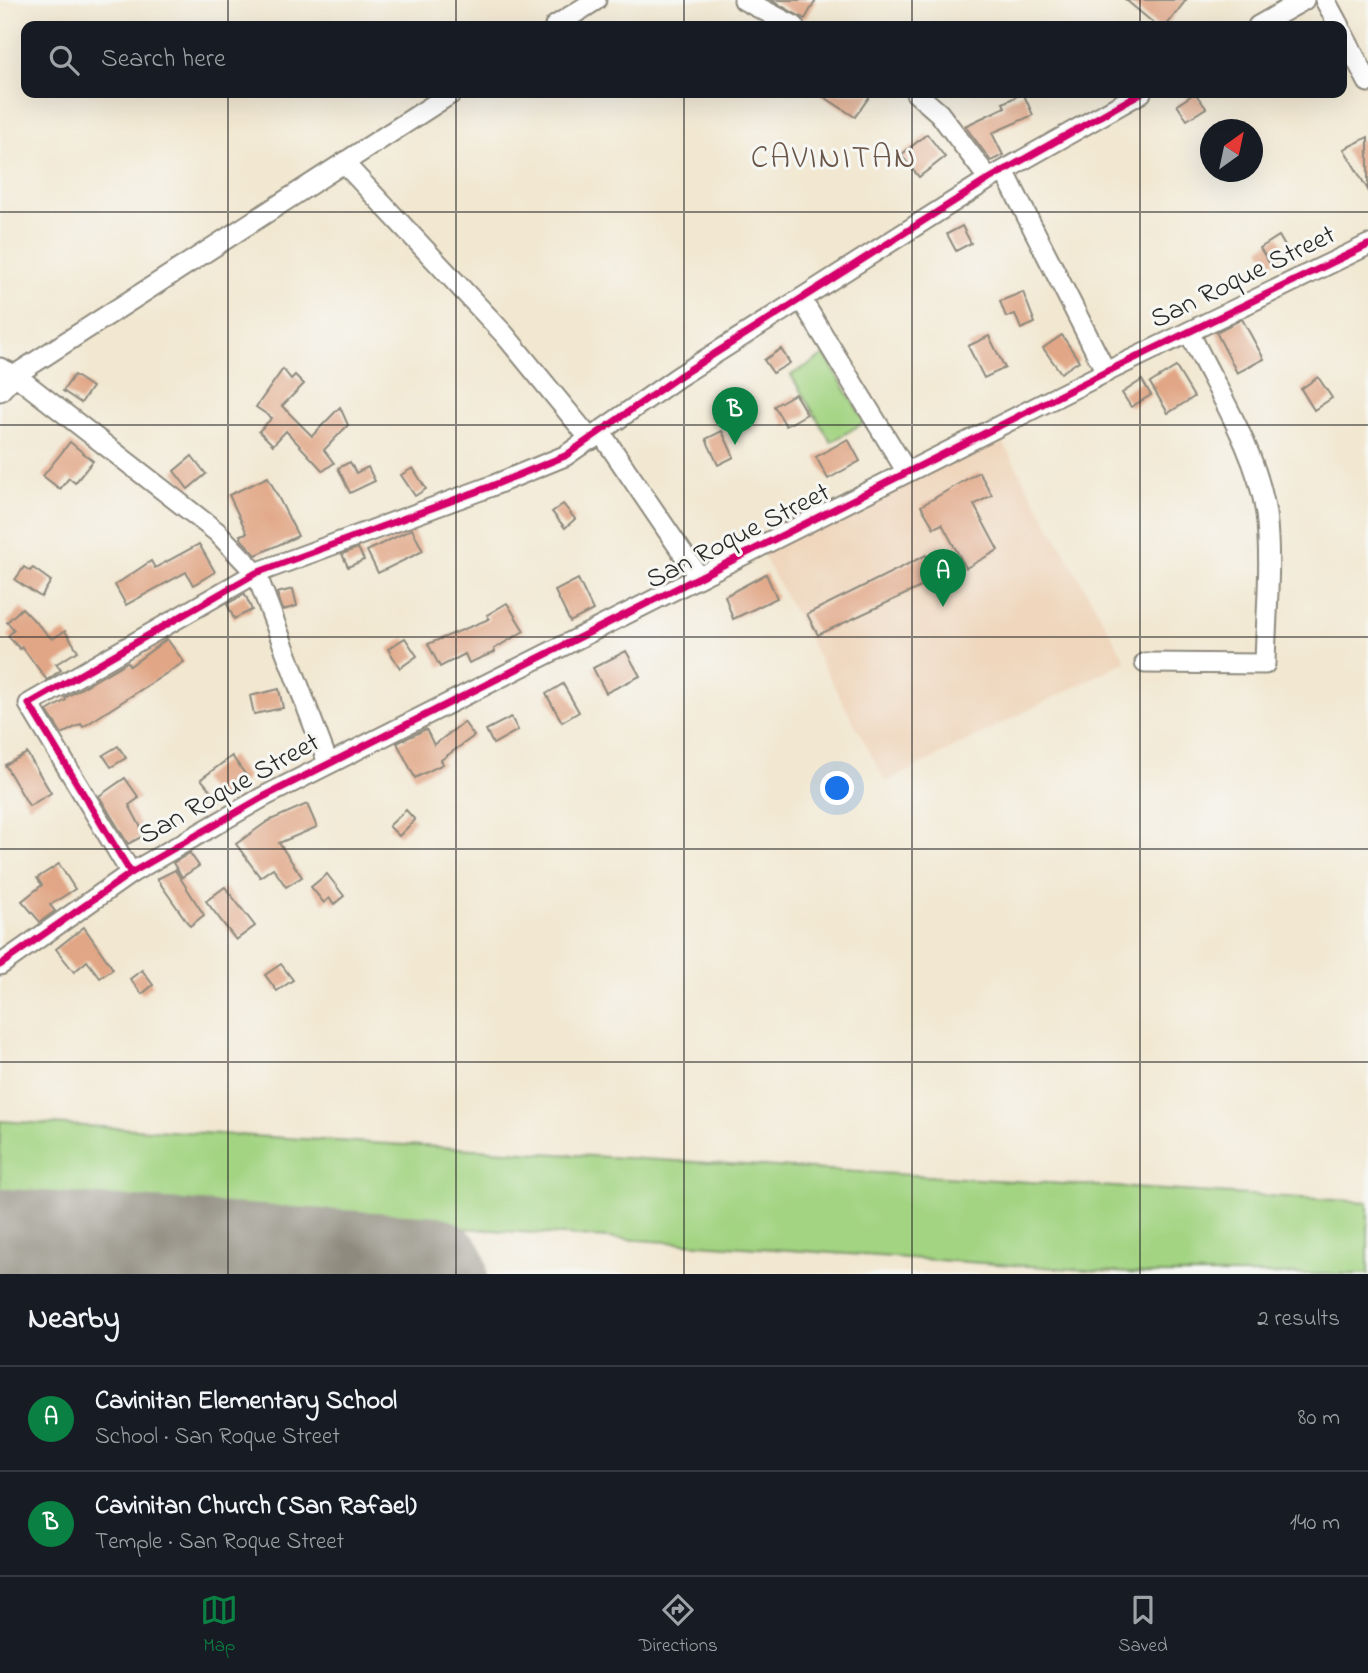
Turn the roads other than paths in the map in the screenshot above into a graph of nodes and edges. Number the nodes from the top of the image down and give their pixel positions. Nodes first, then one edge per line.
1 (596, 0) edge
2 (744, 0) edge
3 (1304, 0) edge
4 (1325, 0) edge
5 (563, 21) edge
6 (784, 21) edge
7 (1267, 21) edge
8 (1336, 21) edge
9 (1347, 42) edge
10 (1368, 82) edge
11 (444, 98) edge
12 (922, 98) edge
13 (1132, 98) edge
14 (344, 163) junction
15 (996, 175) junction
16 (1368, 245) edge
17 (801, 299) junction
18 (1189, 332) junction
19 (8, 372) edge
20 (1106, 372) junction
21 (0, 391) edge
22 (596, 437) junction
23 (907, 472) junction
24 (256, 573) junction
25 (699, 577) junction
26 (1145, 663) dead end
27 (328, 764) junction
28 (131, 873) junction
29 (0, 965) edge

1 - 5 street
2 - 6 street
3 - 7 street
4 - 8 street
9 - 10 street
11 - 14 street
12 - 15 street
13 - 15 street
14 - 19 street
14 - 22 street
15 - 17 street
15 - 20 street
16 - 18 street, San Roque Street
17 - 22 street
17 - 23 street
18 - 20 street, San Roque Street
18 - 26 street
19 - 21 street
19 - 24 street
20 - 23 street, San Roque Street
22 - 24 street
22 - 25 street
23 - 25 street, San Roque Street
24 - 27 street
24 - 28 street
25 - 27 street, San Roque Street
27 - 28 street, San Roque Street
28 - 29 street, San Roque Street

